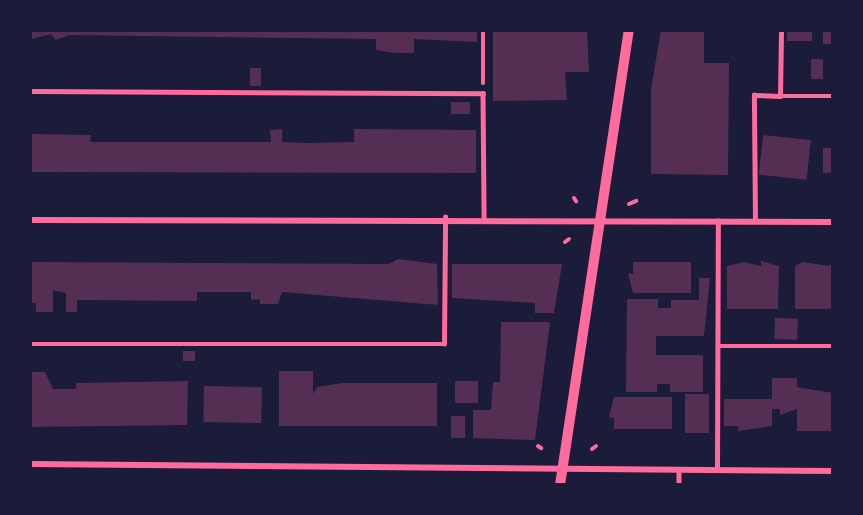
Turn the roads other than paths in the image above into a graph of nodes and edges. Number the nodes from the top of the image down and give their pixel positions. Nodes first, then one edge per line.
1 (630, 30) edge
2 (781, 30) edge
3 (30, 91) edge
4 (780, 96) junction
5 (833, 96) edge
6 (445, 218) junction
7 (484, 218) junction
8 (598, 219) junction
9 (30, 220) edge
10 (717, 221) junction
11 (755, 221) junction
12 (833, 222) edge
13 (30, 344) edge
14 (718, 346) junction
15 (833, 346) edge
16 (30, 464) edge
17 (562, 470) junction
18 (679, 470) junction
19 (717, 470) junction
20 (833, 471) edge
21 (560, 485) edge
22 (679, 485) edge

1 - 8 street
2 - 4 lane
3 - 7 lane
4 - 5 lane
4 - 11 lane
6 - 7 street
6 - 9 street
6 - 13 lane
7 - 8 street
8 - 10 street
8 - 17 street
10 - 11 street
10 - 14 lane
11 - 12 street
14 - 15 lane
14 - 19 lane
16 - 17 street
17 - 18 street
17 - 21 street
18 - 19 street
18 - 22 lane
19 - 20 street

